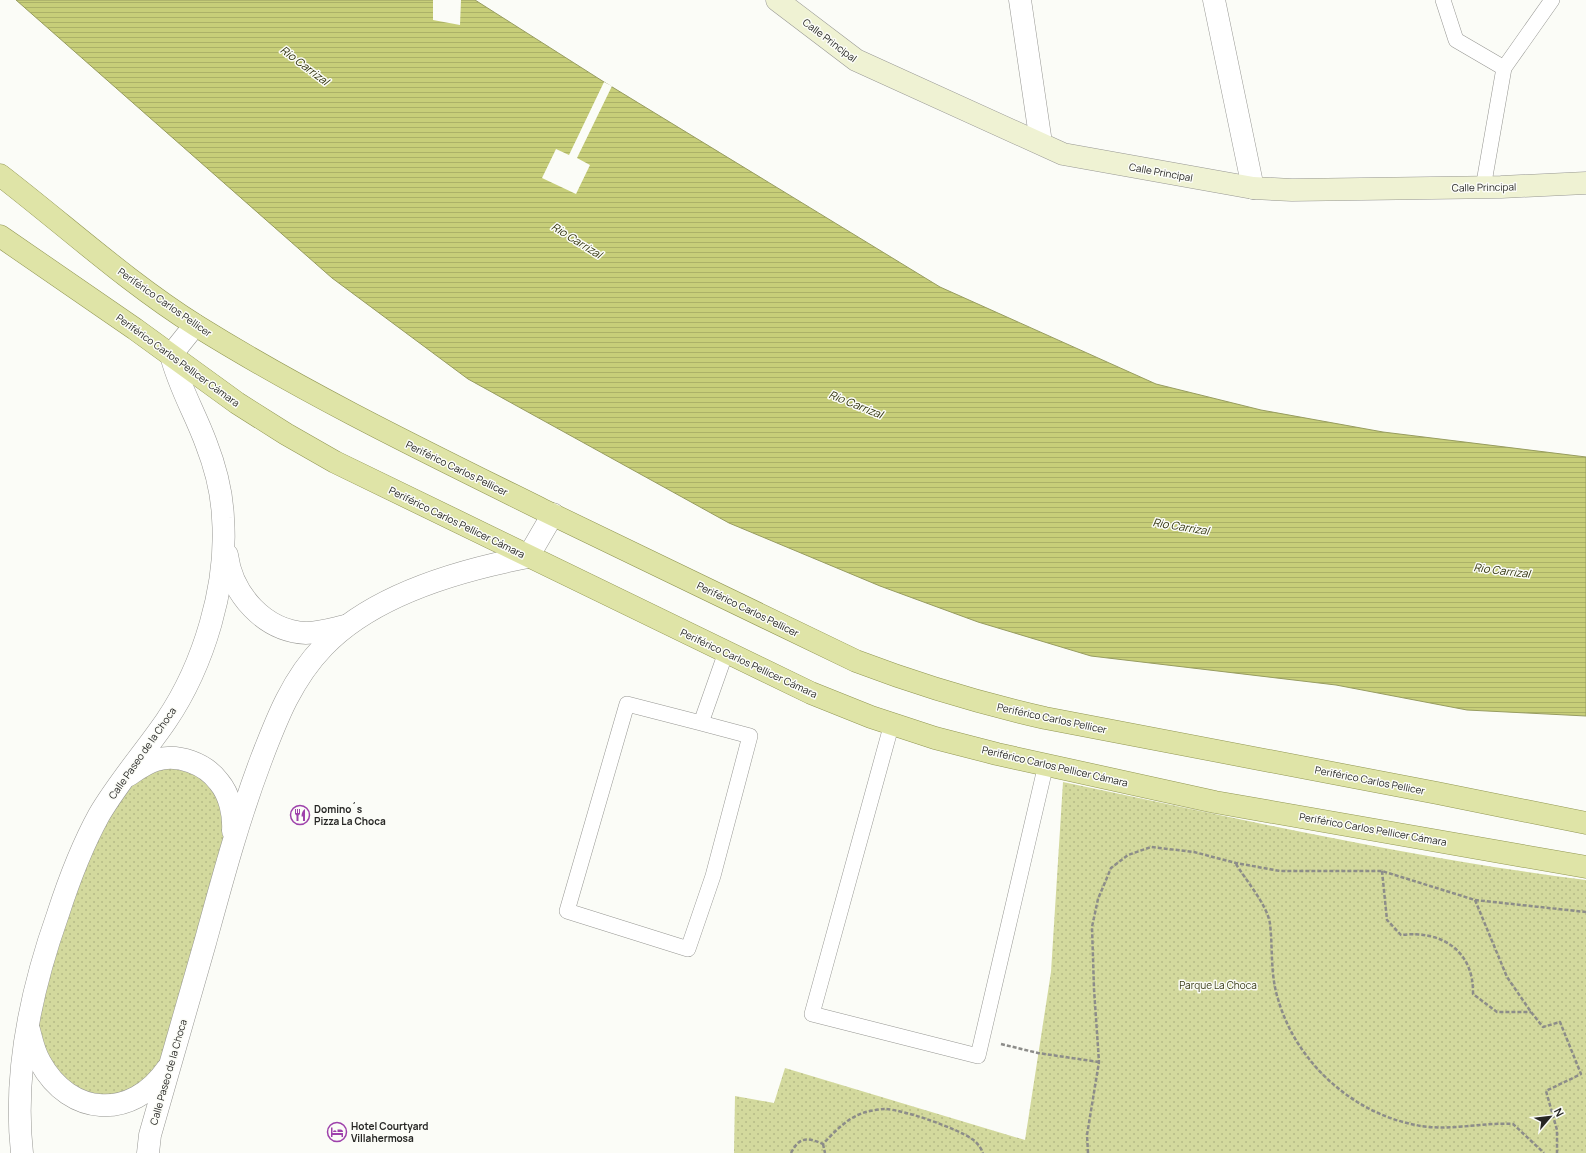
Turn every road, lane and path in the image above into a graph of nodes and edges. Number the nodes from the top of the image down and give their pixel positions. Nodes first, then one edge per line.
1 (777, 0) edge
2 (1020, 0) edge
3 (1214, 0) edge
4 (1442, 0) edge
5 (1552, 0) edge
6 (1504, 68) junction
7 (1041, 144) junction
8 (0, 175) edge
9 (1586, 184) edge
10 (1253, 188) junction
11 (1483, 188) junction
12 (0, 236) edge
13 (195, 325) junction
14 (171, 355) junction
15 (553, 514) junction
16 (223, 518) junction
17 (528, 557) junction
18 (352, 624) junction
19 (726, 652) junction
20 (701, 723) junction
21 (892, 723) junction
22 (1046, 764) junction
23 (122, 780) junction
24 (1586, 823) edge
25 (233, 842) junction
26 (1236, 863) junction
27 (1586, 867) edge
28 (1382, 871) junction
29 (1475, 900) junction
30 (1586, 912) edge
31 (1531, 1012) junction
32 (28, 1027) junction
33 (981, 1040) junction
34 (1099, 1062) junction
35 (171, 1063) junction
36 (823, 1144) junction
37 (22, 1153) edge
38 (148, 1153) edge
39 (791, 1153) edge
40 (825, 1153) edge
41 (983, 1153) edge
42 (1088, 1153) edge
43 (1544, 1153) edge
44 (1557, 1153) edge

1 - 7 main road, Calle Principal
2 - 7 street
3 - 10 street
4 - 6 lane
5 - 6 lane
6 - 11 lane
7 - 10 main road, Calle Principal
8 - 13 main road, Periférico Carlos Pellicer
9 - 11 main road, Calle Principal
10 - 11 main road, Calle Principal
12 - 14 main road, Periférico Carlos Pellicer Cámara
13 - 14 street
13 - 15 main road, Periférico Carlos Pellicer
14 - 16 street, Calle Paseo de la Choca
14 - 17 main road, Periférico Carlos Pellicer Cámara
15 - 17 street
15 - 24 main road, Periférico Carlos Pellicer
16 - 18 street
16 - 23 street, Calle Paseo de la Choca
17 - 18 street, Calle Paseo de la Choca
17 - 19 main road, Periférico Carlos Pellicer Cámara
18 - 25 street, Calle Paseo de la Choca
19 - 20 lane
19 - 21 main road, Periférico Carlos Pellicer Cámara
20 - 20 lane
21 - 22 main road, Periférico Carlos Pellicer Cámara
21 - 33 lane
22 - 27 main road, Periférico Carlos Pellicer Cámara
22 - 33 lane
23 - 25 street
23 - 32 street, Calle Paseo de la Choca
25 - 35 street, Calle Paseo de la Choca
26 - 28 path
26 - 34 path
26 - 43 path
28 - 29 path
28 - 31 path
29 - 30 path
29 - 31 path
31 - 44 path
32 - 35 street
32 - 37 street, Calle Paseo de la Choca
33 - 34 path
34 - 42 path
35 - 38 street, Calle Paseo de la Choca
36 - 39 path
36 - 40 path
36 - 41 path

